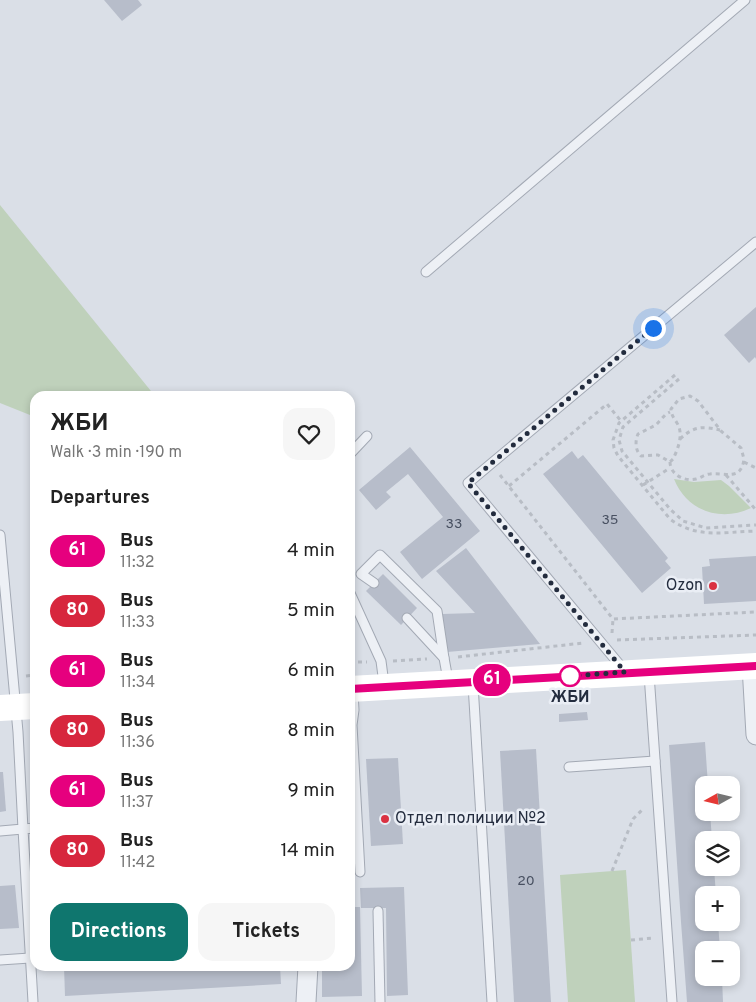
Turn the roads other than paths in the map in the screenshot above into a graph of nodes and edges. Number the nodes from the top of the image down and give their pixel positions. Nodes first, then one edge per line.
1 (745, 0) edge
2 (756, 242) edge
3 (426, 272) dead end
4 (367, 436) dead end
5 (355, 449) edge
6 (0, 535) edge
7 (374, 583) dead end
8 (355, 604) edge
9 (407, 618) dead end
10 (754, 666) edge
11 (637, 672) junction
12 (455, 674) junction
13 (385, 687) junction
14 (355, 688) edge
15 (17, 707) edge
16 (756, 735) edge
17 (655, 761) junction
18 (569, 767) dead end
19 (355, 780) edge
20 (30, 828) edge
21 (23, 829) junction
22 (0, 830) edge
23 (360, 872) dead end
24 (378, 911) dead end
25 (30, 958) joint
26 (0, 960) edge
27 (31, 971) edge
28 (308, 971) edge
29 (33, 1002) edge
30 (306, 1002) edge
31 (380, 1002) edge
32 (492, 1002) edge
33 (672, 1002) edge

1 - 3 lane
2 - 11 lane
4 - 5 lane
6 - 15 lane
7 - 12 lane
8 - 13 lane
9 - 12 lane
10 - 11 main road
10 - 16 street
11 - 12 main road
11 - 17 lane
12 - 13 main road
12 - 32 lane
13 - 14 main road
15 - 21 lane
17 - 18 lane
17 - 33 lane
19 - 23 lane
20 - 21 lane
21 - 22 lane
21 - 25 lane
24 - 31 lane
25 - 26 lane
27 - 29 lane
28 - 30 street

